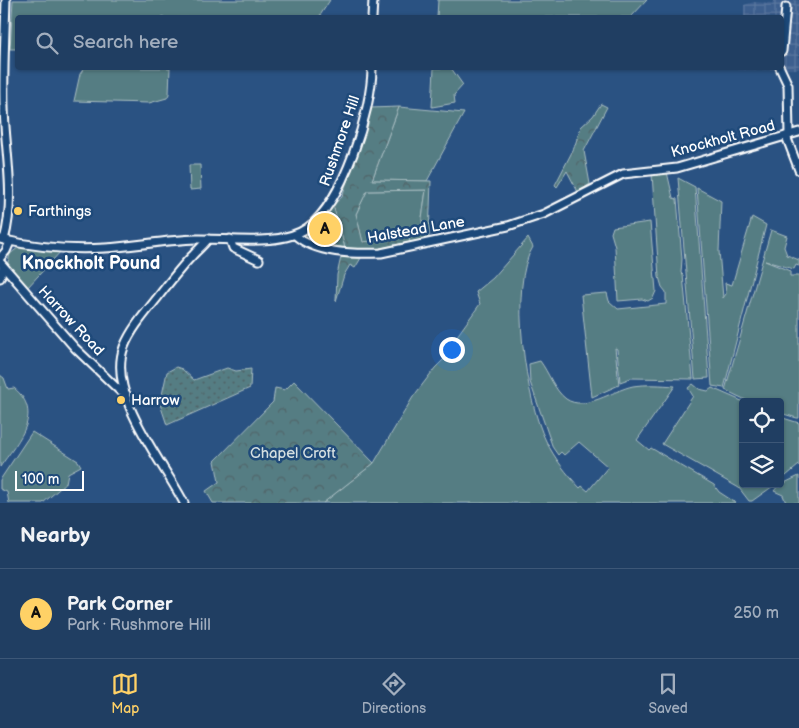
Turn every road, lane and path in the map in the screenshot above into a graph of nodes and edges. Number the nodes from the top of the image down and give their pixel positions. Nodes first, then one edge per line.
1 (6, 0) edge
2 (373, 0) edge
3 (786, 6) dead end
4 (372, 15) edge
5 (784, 28) edge
6 (372, 70) edge
7 (781, 70) edge
8 (2, 108) edge
9 (799, 132) edge
10 (788, 136) junction
11 (799, 170) edge
12 (544, 214) joint
13 (295, 235) junction
14 (208, 239) junction
15 (230, 239) junction
16 (5, 240) edge
17 (185, 240) junction
18 (192, 255) junction
19 (0, 258) edge
20 (259, 260) dead end
21 (2, 264) edge
22 (0, 278) edge
23 (122, 378) junction
24 (113, 384) junction
25 (126, 394) junction
26 (184, 503) edge

1 - 8 street
2 - 4 street
3 - 5 street
6 - 13 street, Rushmore Hill
7 - 10 street
8 - 16 street
9 - 10 street, Knockholt Road
10 - 11 street
10 - 12 street, Knockholt Road
12 - 13 street, Halstead Lane
13 - 15 street
14 - 15 street
14 - 17 street
14 - 18 street
15 - 20 street
16 - 17 street
16 - 19 street
17 - 18 street
18 - 23 street
21 - 22 street
21 - 24 street, Harrow Road
23 - 24 street
23 - 25 street
24 - 25 street, Harrow Road
25 - 26 street

